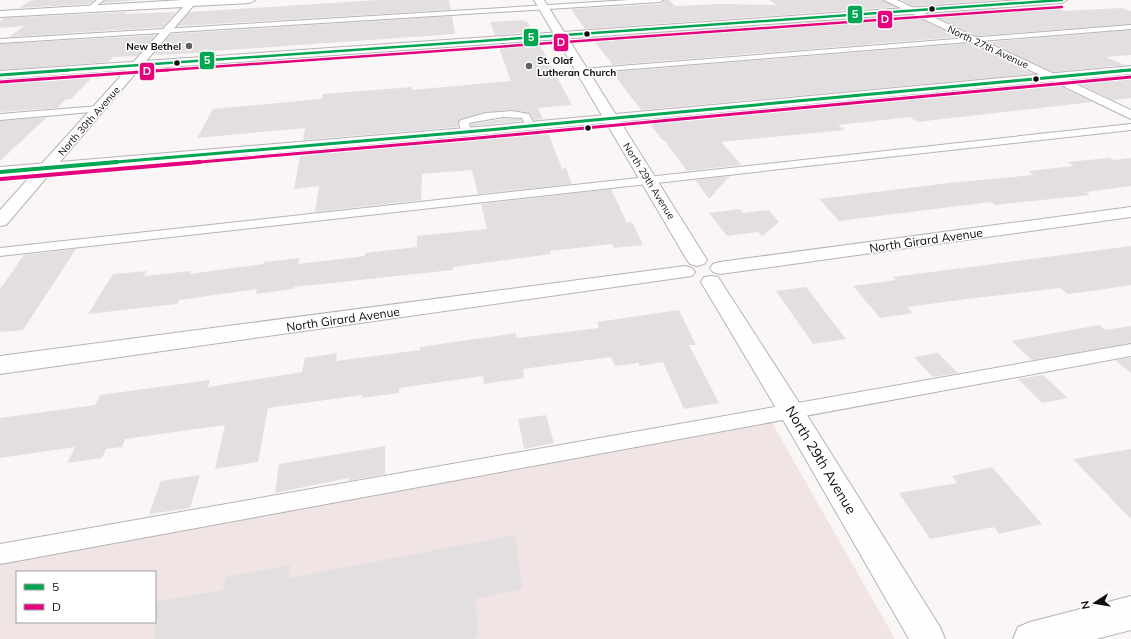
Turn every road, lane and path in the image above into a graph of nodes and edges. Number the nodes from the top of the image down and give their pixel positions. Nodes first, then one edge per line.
1 (101, 0) edge
2 (250, 0) edge
3 (660, 0) edge
4 (889, 0) edge
5 (1062, 0) edge
6 (188, 2) edge
7 (542, 4) edge
8 (89, 9) junction
9 (911, 10) junction
10 (0, 14) edge
11 (1131, 27) edge
12 (168, 31) junction
13 (560, 35) junction
14 (973, 40) junction
15 (0, 41) edge
16 (138, 65) junction
17 (1131, 70) edge
18 (582, 71) junction
19 (0, 75) edge
20 (1052, 77) junction
21 (99, 109) junction
22 (1131, 115) edge
23 (0, 117) edge
24 (610, 119) junction
25 (1131, 127) edge
26 (46, 168) junction
27 (0, 172) edge
28 (648, 180) junction
29 (1131, 212) edge
30 (0, 221) edge
31 (0, 252) edge
32 (703, 270) junction
33 (1131, 350) edge
34 (0, 366) edge
35 (791, 411) junction
36 (0, 554) edge
37 (1131, 613) edge
38 (928, 639) edge
39 (1030, 639) edge

1 - 8 lane
2 - 6 street
3 - 7 lane
4 - 9 street, North 27th Avenue
5 - 9 street
6 - 8 street
6 - 12 street, North 30th Avenue
7 - 12 lane
7 - 13 street, North 29th Avenue
8 - 10 street
9 - 13 street
9 - 14 street, North 27th Avenue
11 - 14 lane
12 - 15 lane
12 - 16 street, North 30th Avenue
13 - 16 street
13 - 18 street, North 29th Avenue
14 - 18 lane
14 - 20 street, North 27th Avenue
16 - 19 street
16 - 21 street, North 30th Avenue
17 - 20 street
18 - 24 street, North 29th Avenue
20 - 22 street, North 27th Avenue
20 - 24 street
21 - 23 lane
21 - 26 street, North 30th Avenue
24 - 26 street
24 - 28 street, North 29th Avenue
25 - 28 lane
26 - 27 street
26 - 30 street, North 30th Avenue
28 - 31 lane
28 - 32 street, North 29th Avenue
29 - 32 street, North Girard Avenue
32 - 34 street, North Girard Avenue
32 - 35 street, North 29th Avenue
33 - 35 lane
35 - 36 lane
35 - 38 street, North 29th Avenue
37 - 39 street

